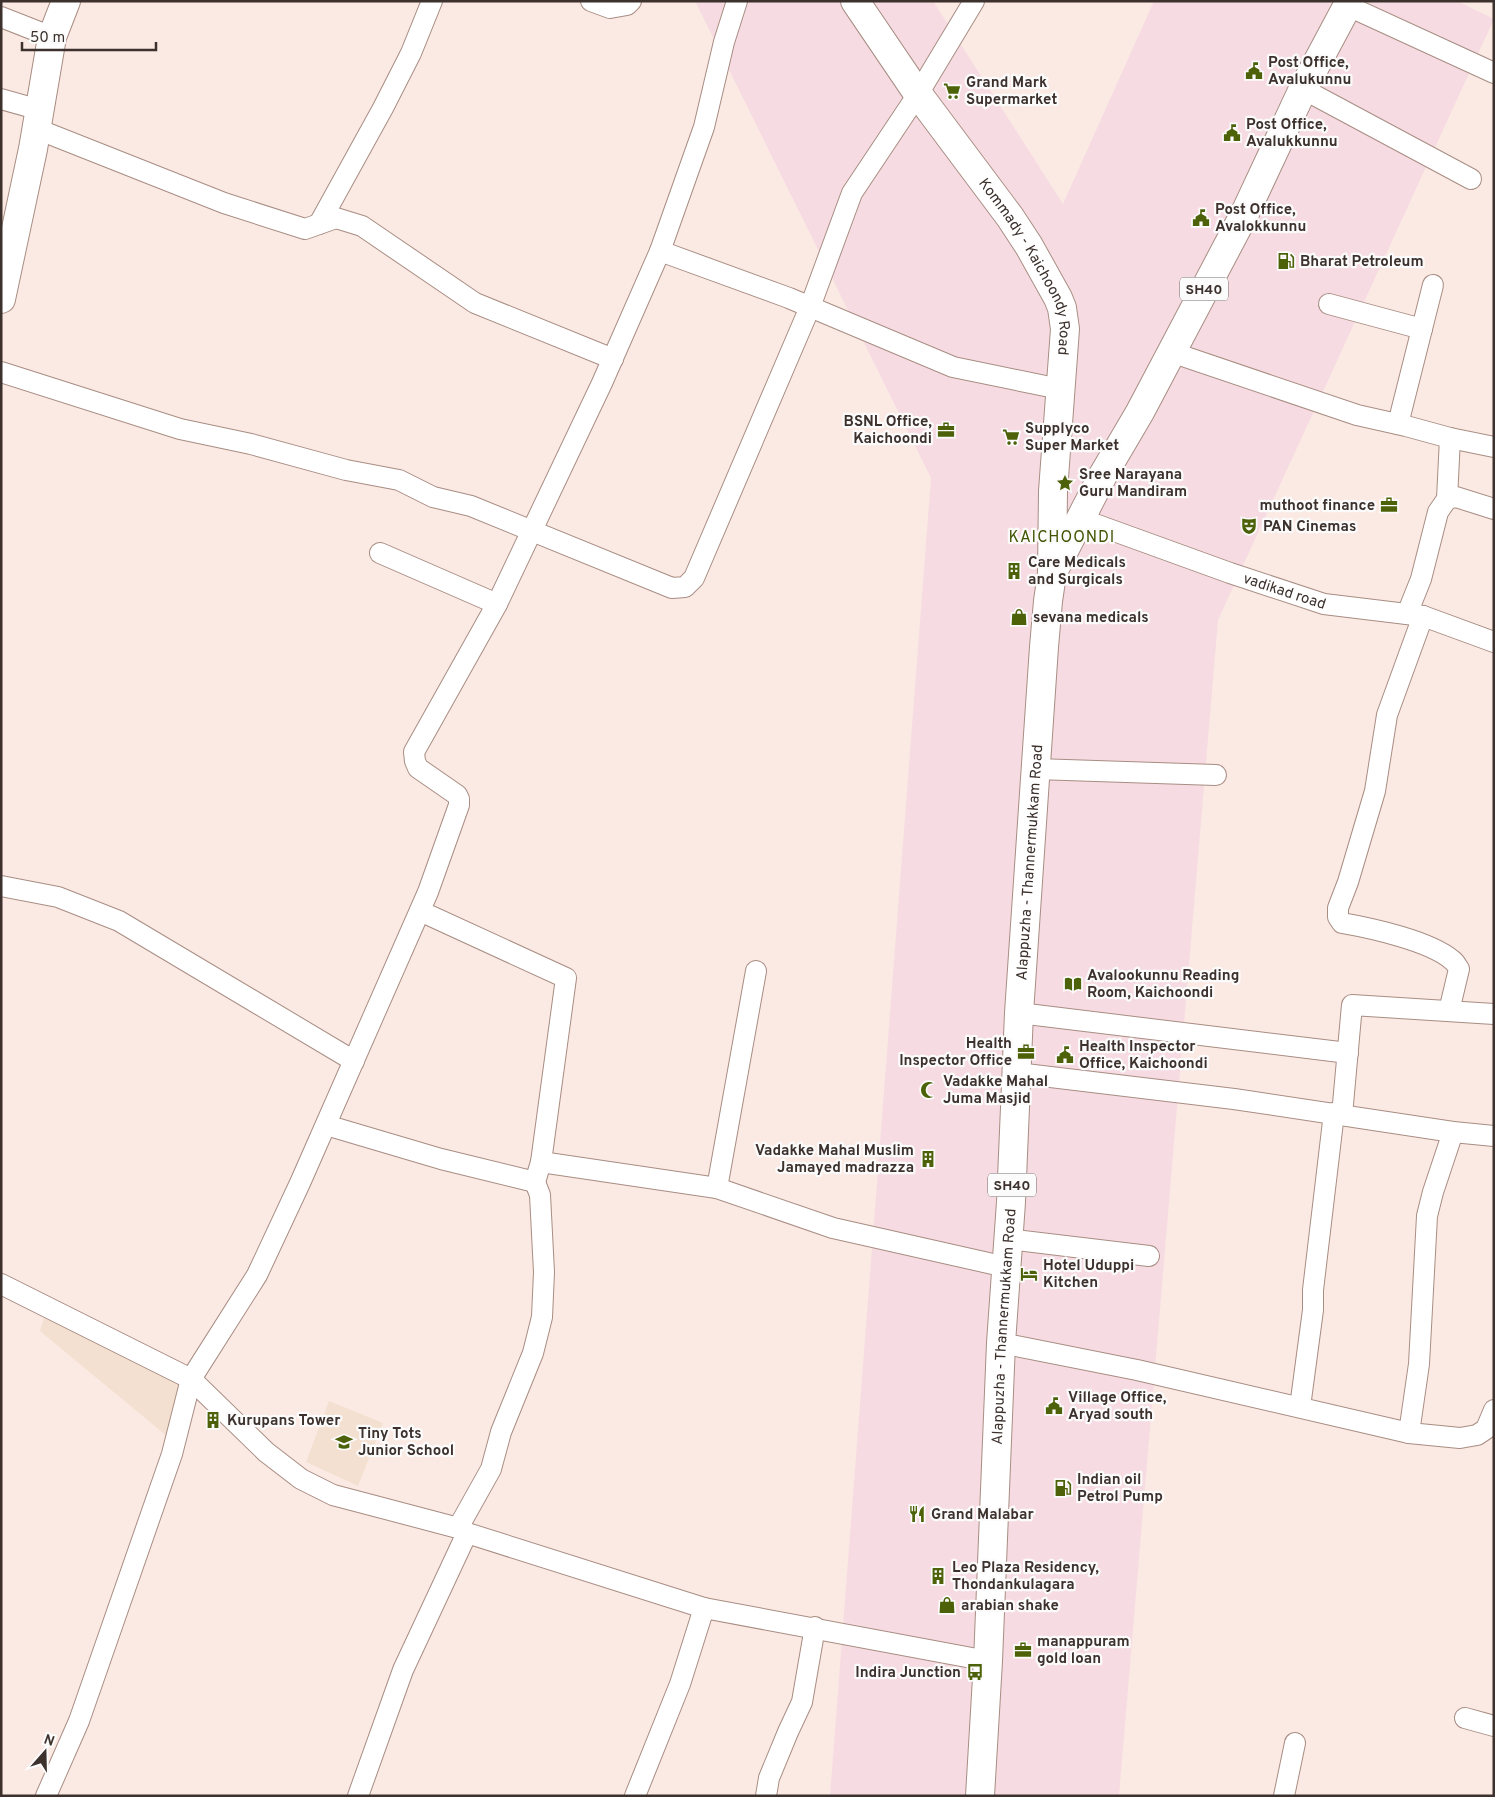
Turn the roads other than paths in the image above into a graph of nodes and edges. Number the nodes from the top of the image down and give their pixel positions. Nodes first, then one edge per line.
1 (66, 1) edge
2 (432, 1) edge
3 (592, 1) edge
4 (630, 1) edge
5 (737, 1) edge
6 (855, 1) edge
7 (974, 1) edge
8 (1349, 3) edge
9 (1, 17) edge
10 (52, 37) junction
11 (1494, 74) edge
12 (1303, 89) junction
13 (918, 94) junction
14 (1, 99) edge
15 (38, 120) junction
16 (1471, 179) dead end
17 (319, 224) junction
18 (660, 251) junction
19 (1433, 285) dead end
20 (1, 299) edge
21 (1329, 304) dead end
22 (810, 307) junction
23 (1422, 329) junction
24 (1171, 352) junction
25 (613, 358) junction
26 (1, 372) edge
27 (1060, 389) junction
28 (1398, 424) junction
29 (1450, 438) junction
30 (1494, 447) edge
31 (1448, 499) junction
32 (1494, 509) edge
33 (1081, 519) junction
34 (532, 530) junction
35 (380, 553) dead end
36 (1052, 574) junction
37 (497, 604) junction
38 (1415, 615) junction
39 (1494, 642) edge
40 (1036, 769) junction
41 (1216, 776) dead end
42 (1, 886) edge
43 (420, 911) junction
44 (756, 971) dead end
45 (1449, 1011) junction
46 (1019, 1013) junction
47 (1494, 1014) edge
48 (1348, 1053) junction
49 (354, 1061) junction
50 (1017, 1073) junction
51 (1338, 1114) junction
52 (326, 1126) junction
53 (1453, 1132) junction
54 (1494, 1136) edge
55 (541, 1162) junction
56 (535, 1182) junction
57 (717, 1188) junction
58 (1008, 1239) junction
59 (1149, 1256) dead end
60 (1006, 1267) junction
61 (1, 1284) edge
62 (1001, 1343) junction
63 (191, 1379) junction
64 (1300, 1407) junction
65 (1494, 1410) edge
66 (1409, 1433) junction
67 (462, 1530) junction
68 (704, 1608) junction
69 (815, 1627) junction
70 (988, 1661) junction
71 (1465, 1718) dead end
72 (1494, 1726) edge
73 (1295, 1742) dead end
74 (46, 1796) edge
75 (358, 1796) edge
76 (635, 1796) edge
77 (766, 1796) edge
78 (980, 1796) edge
79 (1284, 1796) edge

1 - 10 main road
2 - 17 street
3 - 4 street
5 - 18 street
6 - 13 main road, Kommady - Kaichoondy Road
7 - 13 street
8 - 11 street
8 - 12 main road, Alappuzha - Thannermukkam Road / SH40
9 - 10 street
10 - 15 main road
12 - 16 street
12 - 24 main road, Alappuzha - Thannermukkam Road / SH40
13 - 22 street
13 - 27 main road, Kommady - Kaichoondy Road
14 - 15 street
15 - 17 street
15 - 20 main road
17 - 25 street
18 - 22 street
18 - 25 street
19 - 23 street
21 - 23 street
22 - 27 street
22 - 34 street
23 - 28 street
24 - 28 street
24 - 33 main road, Alappuzha - Thannermukkam Road / SH40
25 - 34 street
26 - 34 street
27 - 36 main road, Kommady - Kaichoondy Road
28 - 29 street
29 - 30 street
29 - 31 street
31 - 32 street
31 - 38 street
33 - 36 main road, Alappuzha - Thannermukkam Road / SH40
33 - 38 street, vadikad road
34 - 37 street
35 - 37 street
36 - 40 main road, Alappuzha - Thannermukkam Road / SH40
37 - 43 street
38 - 39 street, vadikad road
38 - 45 street
40 - 41 street
40 - 46 main road, Alappuzha - Thannermukkam Road / SH40
42 - 49 street
43 - 49 street
43 - 55 street
44 - 57 street
45 - 47 street
45 - 48 street
46 - 48 street
46 - 50 main road, Alappuzha - Thannermukkam Road / SH40
48 - 51 street
49 - 52 street
50 - 51 street
50 - 58 main road, Alappuzha - Thannermukkam Road / SH40
51 - 53 street
51 - 64 street
52 - 56 street
52 - 63 street
53 - 54 street
53 - 66 street
55 - 56 street
55 - 57 street
56 - 67 street
57 - 60 street
58 - 59 street
58 - 60 main road, Alappuzha - Thannermukkam Road / SH40
60 - 62 main road, Alappuzha - Thannermukkam Road / SH40
61 - 63 street
62 - 64 street
62 - 70 main road, Alappuzha - Thannermukkam Road / SH40
63 - 67 street
63 - 74 street
64 - 66 street
65 - 66 street
67 - 68 street
67 - 75 street
68 - 69 street
68 - 76 street
69 - 70 street
69 - 77 street
70 - 78 main road, Alappuzha - Thannermukkam Road / SH40
71 - 72 street
73 - 79 street

